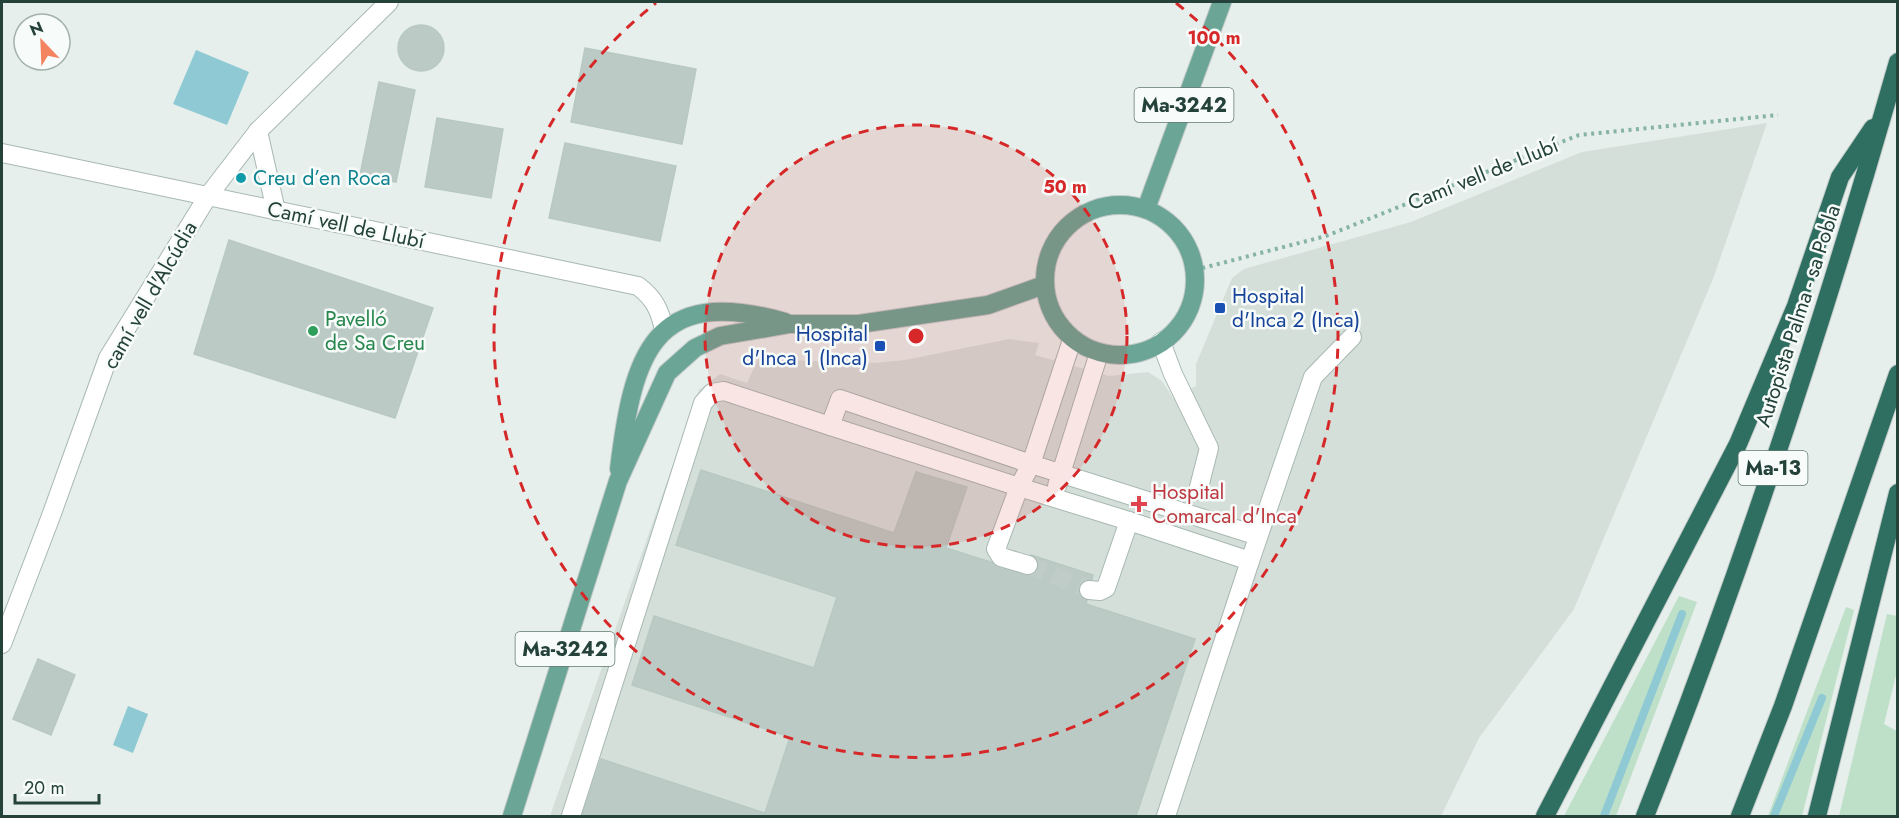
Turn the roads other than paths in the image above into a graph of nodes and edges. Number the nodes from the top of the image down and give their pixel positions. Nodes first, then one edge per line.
1 (388, 2) edge
2 (1222, 2) edge
3 (1898, 62) edge
4 (1883, 114) junction
5 (258, 131) junction
6 (2, 153) edge
7 (208, 196) junction
8 (1146, 209) junction
9 (276, 211) junction
10 (1044, 285) junction
11 (790, 324) junction
12 (664, 330) junction
13 (1352, 337) dead end
14 (1072, 340) junction
15 (1161, 342) junction
16 (1100, 353) junction
17 (1898, 374) edge
18 (830, 426) junction
19 (1031, 464) junction
20 (1060, 474) junction
21 (618, 481) junction
22 (1019, 487) junction
23 (1198, 491) dead end
24 (1898, 493) edge
25 (1054, 497) junction
26 (1129, 522) junction
27 (1258, 536) junction
28 (1250, 561) junction
29 (1028, 565) tunnel mouth
30 (1089, 590) dead end
31 (2, 644) edge
32 (512, 816) edge
33 (571, 816) edge
34 (1166, 816) edge
35 (1545, 816) edge
36 (1645, 816) edge
37 (1740, 816) edge
38 (1817, 816) edge

1 - 5 street, camí vell d'Alcúdia
2 - 8 main road, Ma-3242
3 - 4 highway, Autopista Palma - sa Pobla / Ma-13
4 - 35 highway
4 - 36 highway, Autopista Palma - sa Pobla / Ma-13
5 - 7 street, camí vell d'Alcúdia
5 - 9 street
6 - 7 street, Camí vell de Llubí
7 - 9 street, Camí vell de Llubí
7 - 31 street, camí vell d'Alcúdia
8 - 10 main road
8 - 15 main road
9 - 12 street, Camí vell de Llubí
10 - 11 main road, Ma-3242
10 - 14 main road
11 - 12 main road, Ma-3242
11 - 21 main road, Ma-3242
12 - 21 main road, Ma-3242
13 - 27 street
14 - 16 main road
14 - 19 street
15 - 16 main road
15 - 23 street
16 - 20 street
17 - 37 highway
18 - 19 street
18 - 22 street
18 - 33 street
19 - 20 street
19 - 22 street
20 - 25 street
20 - 27 street
21 - 32 main road, Ma-3242
22 - 25 street
22 - 29 street
24 - 38 highway
25 - 26 street
26 - 28 street
26 - 30 street
27 - 28 street
28 - 34 street

